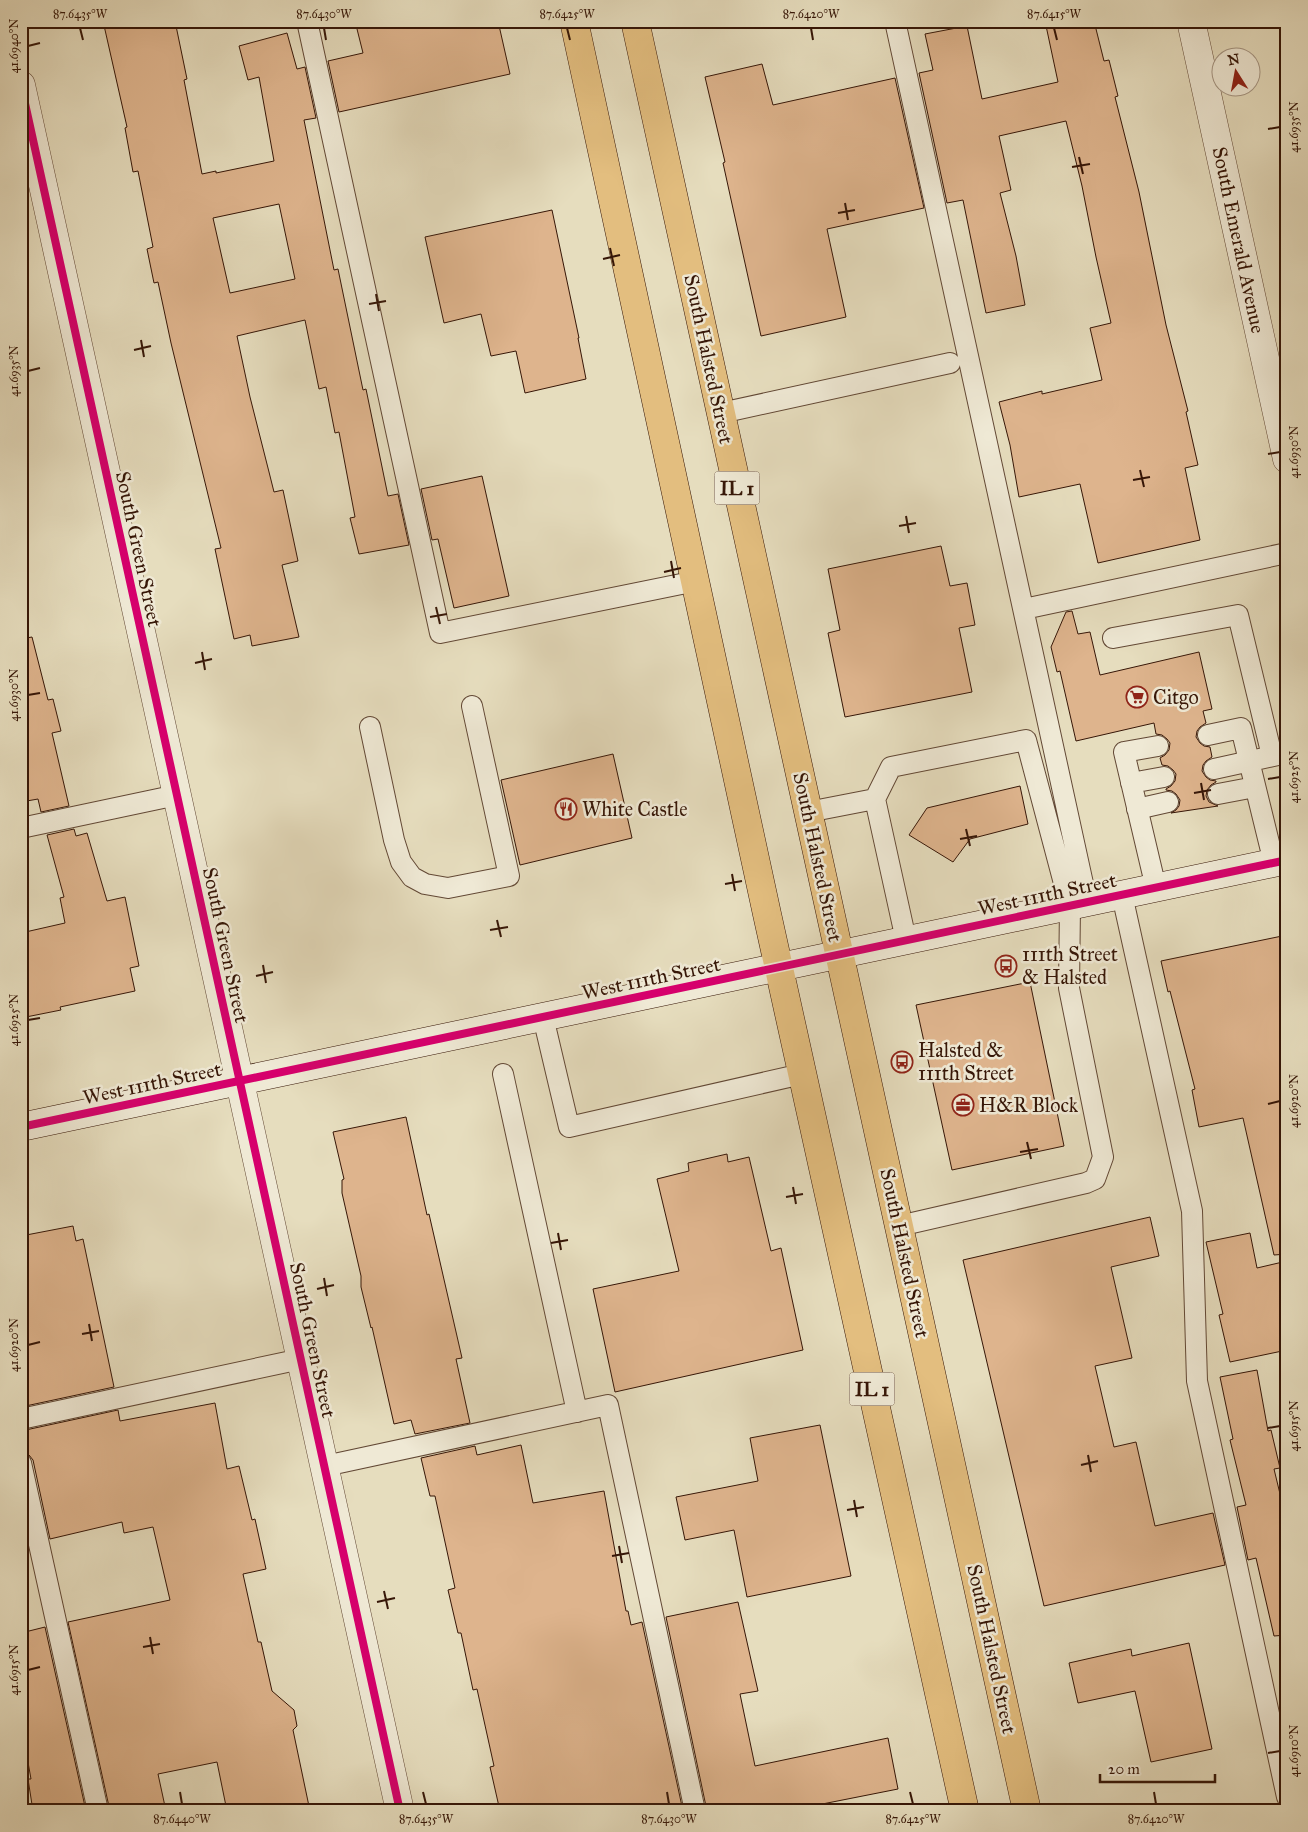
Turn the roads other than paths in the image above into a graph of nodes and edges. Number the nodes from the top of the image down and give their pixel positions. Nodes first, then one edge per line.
1 (307, 21) edge
2 (574, 21) edge
3 (635, 21) edge
4 (895, 21) edge
5 (1191, 21) edge
6 (21, 85) edge
7 (950, 363) dead end
8 (721, 413) junction
9 (1287, 459) edge
10 (1287, 553) edge
11 (696, 581) junction
12 (1024, 609) junction
13 (1113, 638) dead end
14 (472, 706) dead end
15 (370, 727) dead end
16 (1208, 735) dead end
17 (1158, 746) dead end
18 (1280, 754) edge
19 (1250, 762) junction
20 (1214, 769) dead end
21 (1164, 777) dead end
22 (1131, 784) junction
23 (1255, 787) junction
24 (1218, 794) dead end
25 (177, 795) junction
26 (875, 799) junction
27 (1168, 802) dead end
28 (1137, 809) junction
29 (808, 812) junction
30 (21, 828) edge
31 (1280, 862) edge
32 (1156, 888) junction
33 (1122, 895) junction
34 (1079, 904) junction
35 (906, 940) junction
36 (840, 954) junction
37 (779, 968) junction
38 (544, 1017) junction
39 (503, 1074) dead end
40 (802, 1074) junction
41 (240, 1081) junction
42 (21, 1127) edge
43 (899, 1226) junction
44 (301, 1359) junction
45 (577, 1412) junction
46 (21, 1419) edge
47 (21, 1463) edge
48 (324, 1466) junction
49 (1287, 1797) edge
50 (98, 1811) edge
51 (400, 1811) edge
52 (695, 1811) edge
53 (965, 1811) edge
54 (1027, 1811) edge

1 - 11 lane
2 - 11 main road, IL 1
3 - 8 main road, South Halsted Street / IL 1
4 - 12 lane
5 - 9 street, South Emerald Avenue
6 - 25 street, South Green Street
7 - 8 lane
8 - 29 main road, South Halsted Street / IL 1
10 - 12 lane
11 - 37 main road, IL 1
12 - 34 lane
13 - 18 lane
14 - 15 lane
16 - 19 lane
17 - 22 lane
18 - 19 lane
19 - 20 lane
19 - 23 lane
21 - 22 lane
22 - 28 lane
23 - 24 lane
23 - 31 lane
25 - 30 lane
25 - 41 street, South Green Street
26 - 29 lane
26 - 34 lane
26 - 35 lane
27 - 28 lane
28 - 32 lane
29 - 36 main road, South Halsted Street / IL 1
31 - 32 street, West 111th Street
32 - 33 street, West 111th Street
33 - 34 street, West 111th Street
33 - 49 lane
34 - 35 street, West 111th Street
34 - 43 lane
35 - 36 street, West 111th Street
36 - 37 street, West 111th Street
36 - 43 main road, South Halsted Street / IL 1
37 - 38 street, West 111th Street
37 - 40 main road, IL 1
38 - 40 lane
38 - 41 street, West 111th Street
39 - 45 lane
40 - 53 main road, IL 1
41 - 42 street, West 111th Street
41 - 44 street, South Green Street
43 - 54 main road, South Halsted Street / IL 1
44 - 46 lane
44 - 48 street, South Green Street
45 - 48 lane
45 - 52 lane
47 - 50 lane
48 - 51 street, South Green Street

